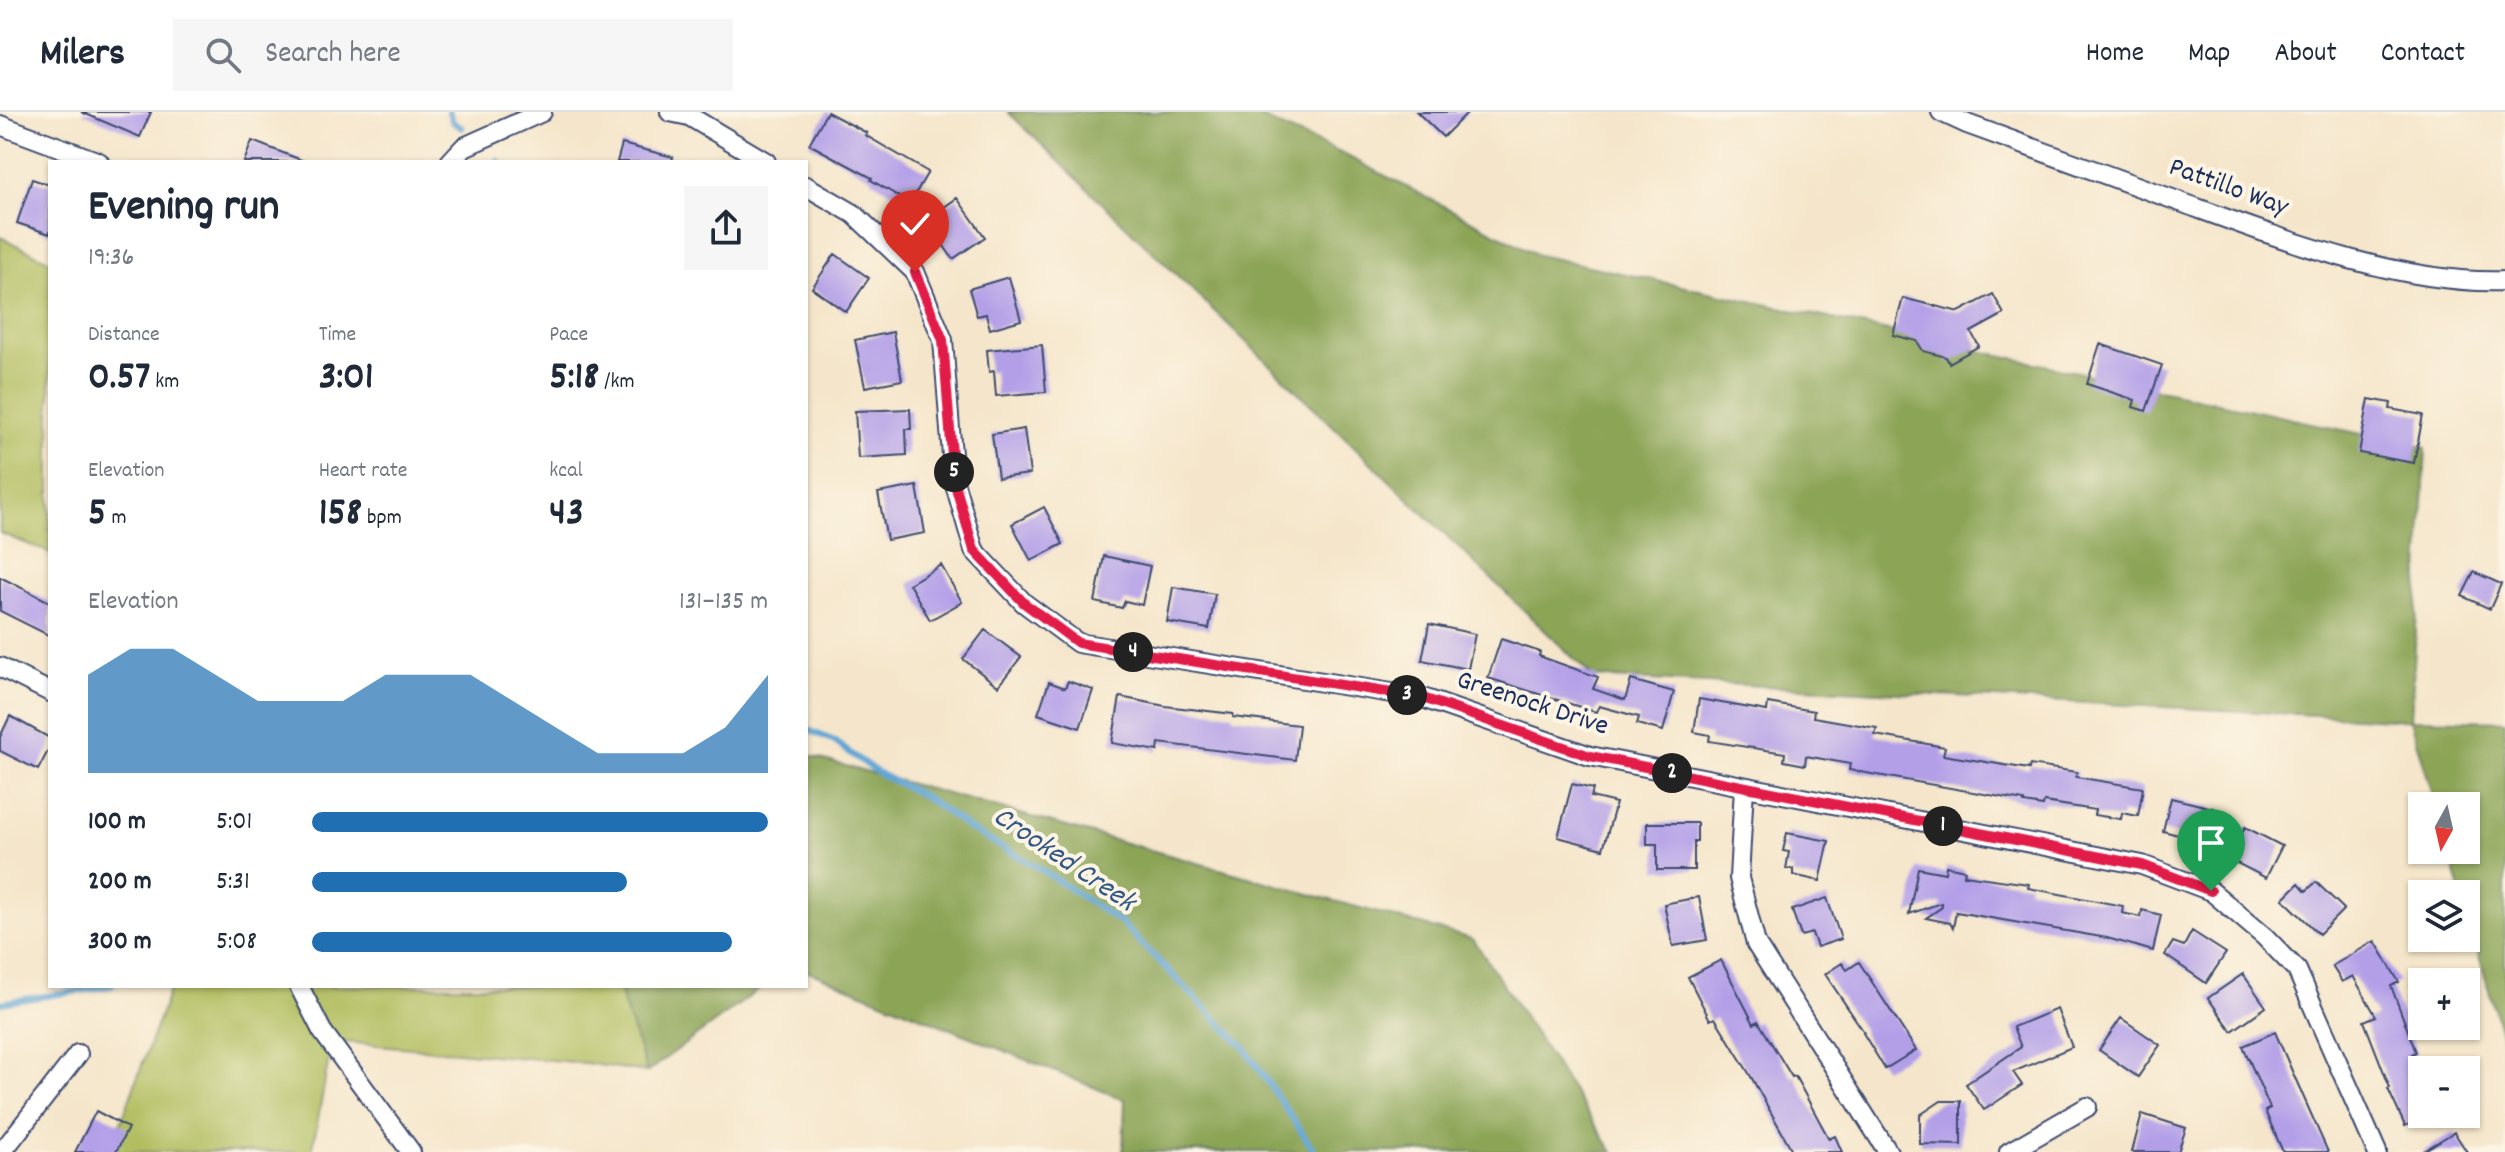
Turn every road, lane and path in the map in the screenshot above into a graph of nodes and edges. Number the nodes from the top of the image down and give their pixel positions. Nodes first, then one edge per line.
1 (542, 112) edge
2 (670, 112) edge
3 (1941, 112) edge
4 (690, 114) edge
5 (0, 125) edge
6 (94, 160) edge
7 (452, 160) edge
8 (763, 160) edge
9 (808, 187) edge
10 (2505, 281) edge
11 (0, 667) edge
12 (48, 691) edge
13 (1744, 787) junction
14 (300, 988) edge
15 (78, 1054) dead end
16 (2087, 1107) dead end
17 (2, 1152) edge
18 (411, 1152) edge
19 (1888, 1152) edge
20 (2009, 1152) edge
21 (2377, 1152) edge

1 - 7 street
2 - 4 street
3 - 10 street, Pattillo Way
4 - 8 street
5 - 6 street
9 - 13 street, Greenock Drive
11 - 12 street
13 - 19 street
13 - 21 street, Greenock Drive
14 - 18 street
15 - 17 street
16 - 20 street

